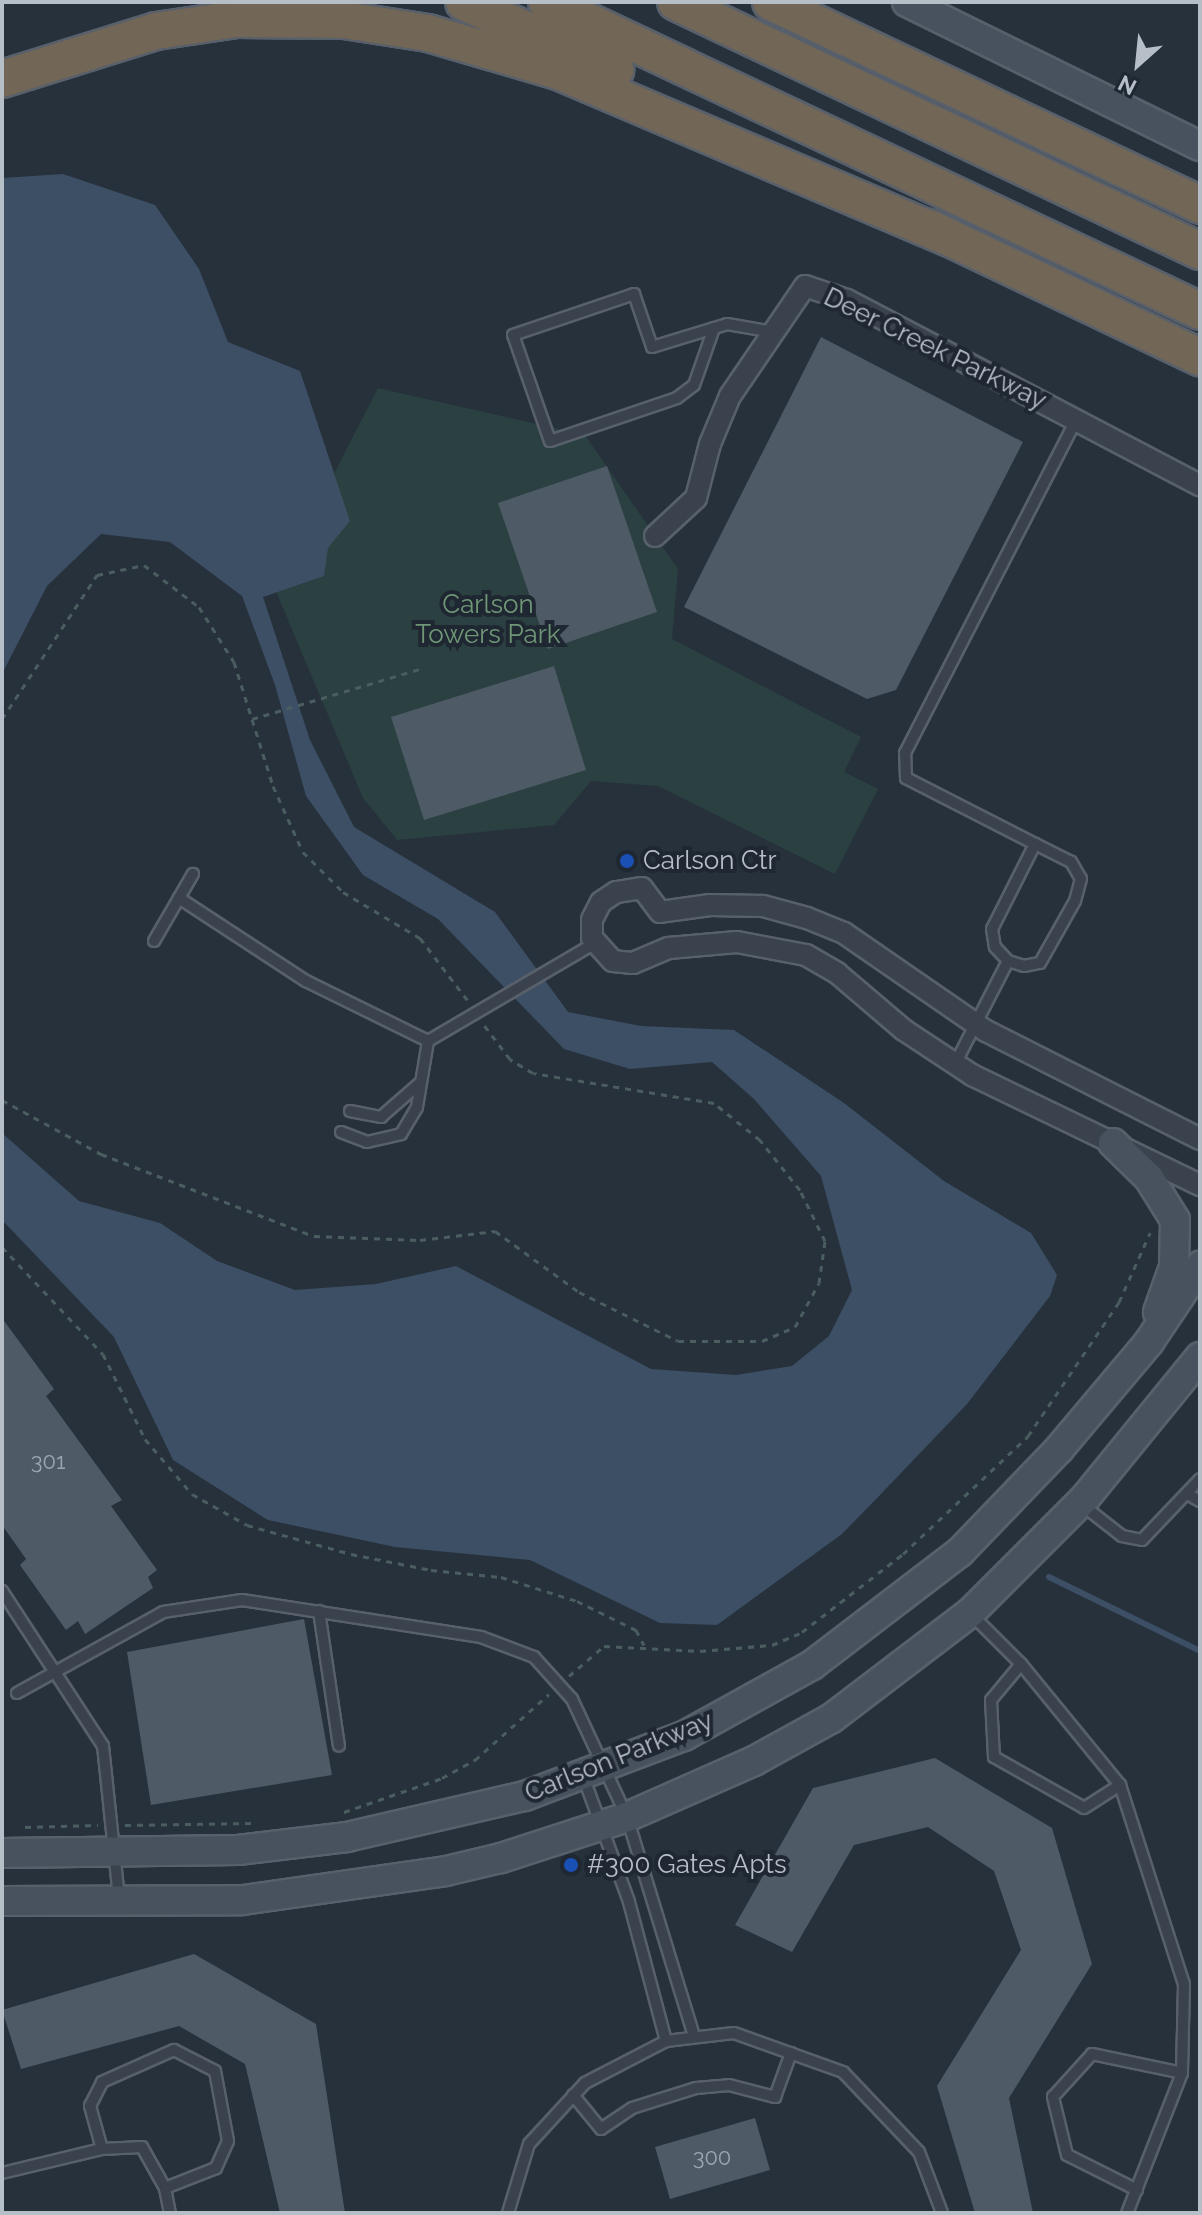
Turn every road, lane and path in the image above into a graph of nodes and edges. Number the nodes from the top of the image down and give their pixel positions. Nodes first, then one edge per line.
1 (464, 2) edge
2 (547, 2) edge
3 (676, 2) edge
4 (771, 2) edge
5 (799, 2) edge
6 (917, 4) edge
7 (2, 79) edge
8 (934, 81) junction
9 (1200, 146) edge
10 (1200, 205) edge
11 (948, 237) junction
12 (1200, 251) edge
13 (1200, 311) edge
14 (714, 328) junction
15 (776, 332) junction
16 (1200, 357) edge
17 (1076, 420) junction
18 (1200, 485) edge
19 (655, 536) dead end
20 (423, 668) dead end
21 (2, 719) edge
22 (252, 719) junction
23 (1035, 844) junction
24 (193, 874) dead end
25 (179, 898) junction
26 (660, 912) junction
27 (154, 941) dead end
28 (595, 943) junction
29 (669, 948) junction
30 (1008, 961) junction
31 (481, 1012) junction
32 (975, 1024) junction
33 (428, 1041) junction
34 (955, 1064) junction
35 (420, 1083) junction
36 (2, 1100) edge
37 (350, 1111) dead end
38 (341, 1132) dead end
39 (1200, 1139) edge
40 (1113, 1143) junction
41 (1200, 1185) edge
42 (1158, 1227) dead end
43 (2, 1247) edge
44 (1200, 1266) edge
45 (1149, 1342) junction
46 (1200, 1357) edge
47 (1200, 1479) edge
48 (1189, 1495) junction
49 (1200, 1501) edge
50 (1080, 1504) junction
51 (2, 1591) edge
52 (319, 1611) junction
53 (970, 1613) junction
54 (644, 1645) junction
55 (1021, 1664) junction
56 (57, 1669) junction
57 (559, 1685) junction
58 (17, 1693) dead end
59 (339, 1746) dead end
60 (595, 1772) junction
61 (1120, 1785) junction
62 (340, 1814) dead end
63 (615, 1821) junction
64 (260, 1823) dead end
65 (18, 1828) dead end
66 (113, 1839) junction
67 (2, 1853) edge
68 (119, 1898) junction
69 (2, 1901) edge
70 (694, 2036) junction
71 (666, 2041) junction
72 (791, 2053) junction
73 (1182, 2073) junction
74 (573, 2095) junction
75 (102, 2149) junction
76 (2, 2173) edge
77 (165, 2188) junction
78 (1137, 2190) junction
79 (170, 2213) edge
80 (508, 2213) edge
81 (942, 2213) edge
82 (1127, 2213) edge

1 - 11 highway
2 - 13 highway
3 - 12 highway
4 - 8 highway
5 - 8 highway
6 - 9 main road
7 - 11 highway
8 - 10 highway
11 - 16 highway
14 - 14 lane
14 - 15 lane
15 - 17 street, Deer Creek Parkway
15 - 19 street, Deer Creek Parkway
17 - 18 street, Deer Creek Parkway
17 - 23 lane
20 - 22 path
21 - 22 path
22 - 31 path
23 - 30 lane
23 - 30 lane
24 - 25 lane
25 - 27 lane
25 - 33 lane
26 - 28 street
26 - 29 street
26 - 32 street
28 - 29 street
28 - 31 lane
29 - 34 street
30 - 32 lane
31 - 33 lane
31 - 36 path
32 - 34 lane
32 - 39 street
33 - 35 lane
34 - 40 street
35 - 37 lane
35 - 38 lane
40 - 41 street
40 - 45 main road
42 - 54 path
43 - 54 path
44 - 45 main road, Carlson Parkway
45 - 60 main road, Carlson Parkway
46 - 50 main road, Carlson Parkway
47 - 48 lane
48 - 49 lane
48 - 50 lane
50 - 53 main road, Carlson Parkway
51 - 56 lane
52 - 56 lane
52 - 57 lane
52 - 59 lane
53 - 55 lane
53 - 63 main road, Carlson Parkway
54 - 57 path
55 - 61 lane
55 - 61 lane
56 - 58 lane
56 - 66 lane
57 - 60 lane
57 - 62 path
60 - 63 lane
60 - 63 lane
60 - 66 main road, Carlson Parkway
61 - 73 lane
63 - 68 main road, Carlson Parkway
63 - 70 lane
63 - 71 lane
64 - 66 path
65 - 66 path
66 - 67 main road, Carlson Parkway
66 - 68 lane
68 - 69 main road, Carlson Parkway
70 - 71 lane
70 - 72 lane
71 - 74 lane
72 - 74 lane
72 - 81 lane
73 - 78 lane
73 - 78 lane
74 - 80 lane
75 - 76 lane
75 - 77 lane
75 - 77 lane
77 - 79 lane
78 - 82 lane

